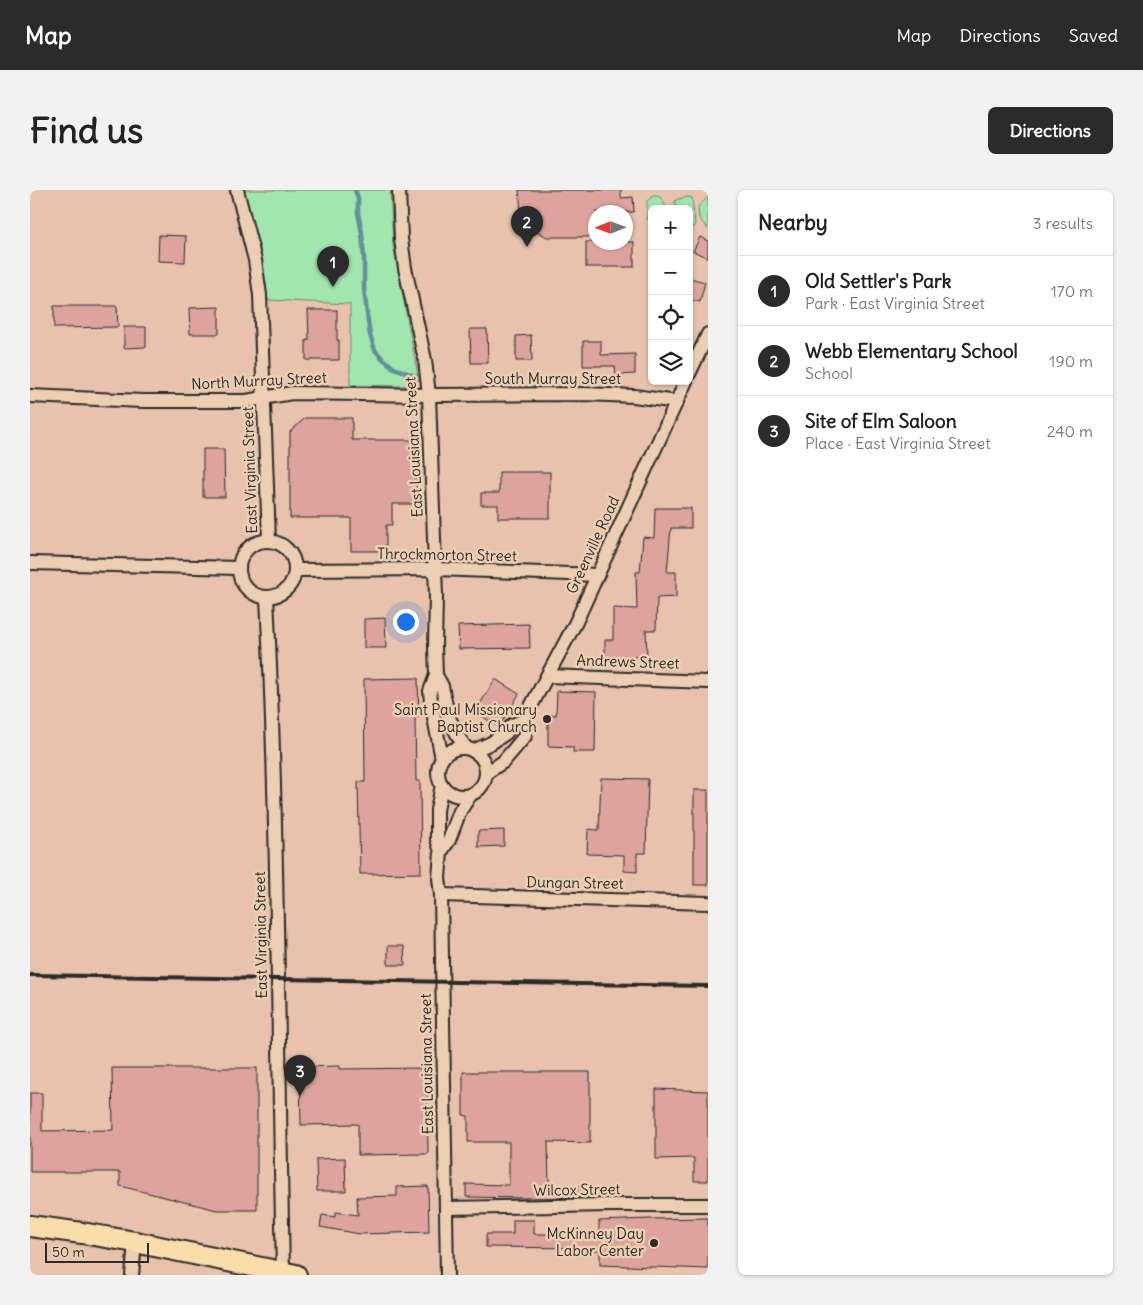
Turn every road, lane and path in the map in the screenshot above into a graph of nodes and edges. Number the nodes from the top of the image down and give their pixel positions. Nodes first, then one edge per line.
1 (237, 190) edge
2 (399, 190) edge
3 (708, 334) edge
4 (693, 366) edge
5 (684, 385) edge
6 (430, 395) junction
7 (30, 396) edge
8 (264, 398) junction
9 (676, 402) junction
10 (270, 541) junction
11 (30, 563) edge
12 (239, 568) junction
13 (436, 569) junction
14 (296, 570) junction
15 (597, 575) junction
16 (267, 597) junction
17 (436, 674) junction
18 (547, 676) junction
19 (708, 682) edge
20 (525, 720) junction
21 (469, 750) junction
22 (442, 759) junction
23 (486, 773) junction
24 (442, 785) junction
25 (471, 794) junction
26 (441, 852) junction
27 (441, 895) junction
28 (708, 903) edge
29 (708, 1205) edge
30 (446, 1208) junction
31 (30, 1226) edge
32 (136, 1242) junction
33 (290, 1274) edge
34 (132, 1275) edge
35 (447, 1275) edge

1 - 8 street, East Virginia Street
2 - 6 street, East Louisiana Street
3 - 4 street
5 - 9 street, Greenville Road
6 - 8 street, North Murray Street
6 - 9 street, South Murray Street
6 - 13 street, East Louisiana Street
7 - 8 street, North Murray Street
8 - 10 street, East Virginia Street
9 - 15 street, Greenville Road
10 - 12 street
10 - 14 street
11 - 12 street
12 - 16 street
13 - 14 street, Throckmorton Street
13 - 15 street, Throckmorton Street
13 - 17 street, East Louisiana Street
14 - 16 street
15 - 18 street, Greenville Road
16 - 33 street, East Virginia Street
17 - 21 street, East Louisiana Street
17 - 22 street, East Louisiana Street
18 - 19 street, Andrews Street
18 - 20 street, Greenville Road
20 - 21 street, Greenville Road
20 - 23 street, Greenville Road
21 - 22 street
21 - 23 street
22 - 24 street
23 - 25 street
24 - 25 street
24 - 26 street, East Louisiana Street
25 - 26 street, East Louisiana Street
26 - 27 street, East Louisiana Street
27 - 28 street, Dungan Street
27 - 30 street, East Louisiana Street
29 - 30 street, Wilcox Street
30 - 35 street, East Louisiana Street
31 - 32 main road
32 - 33 main road
32 - 34 street

